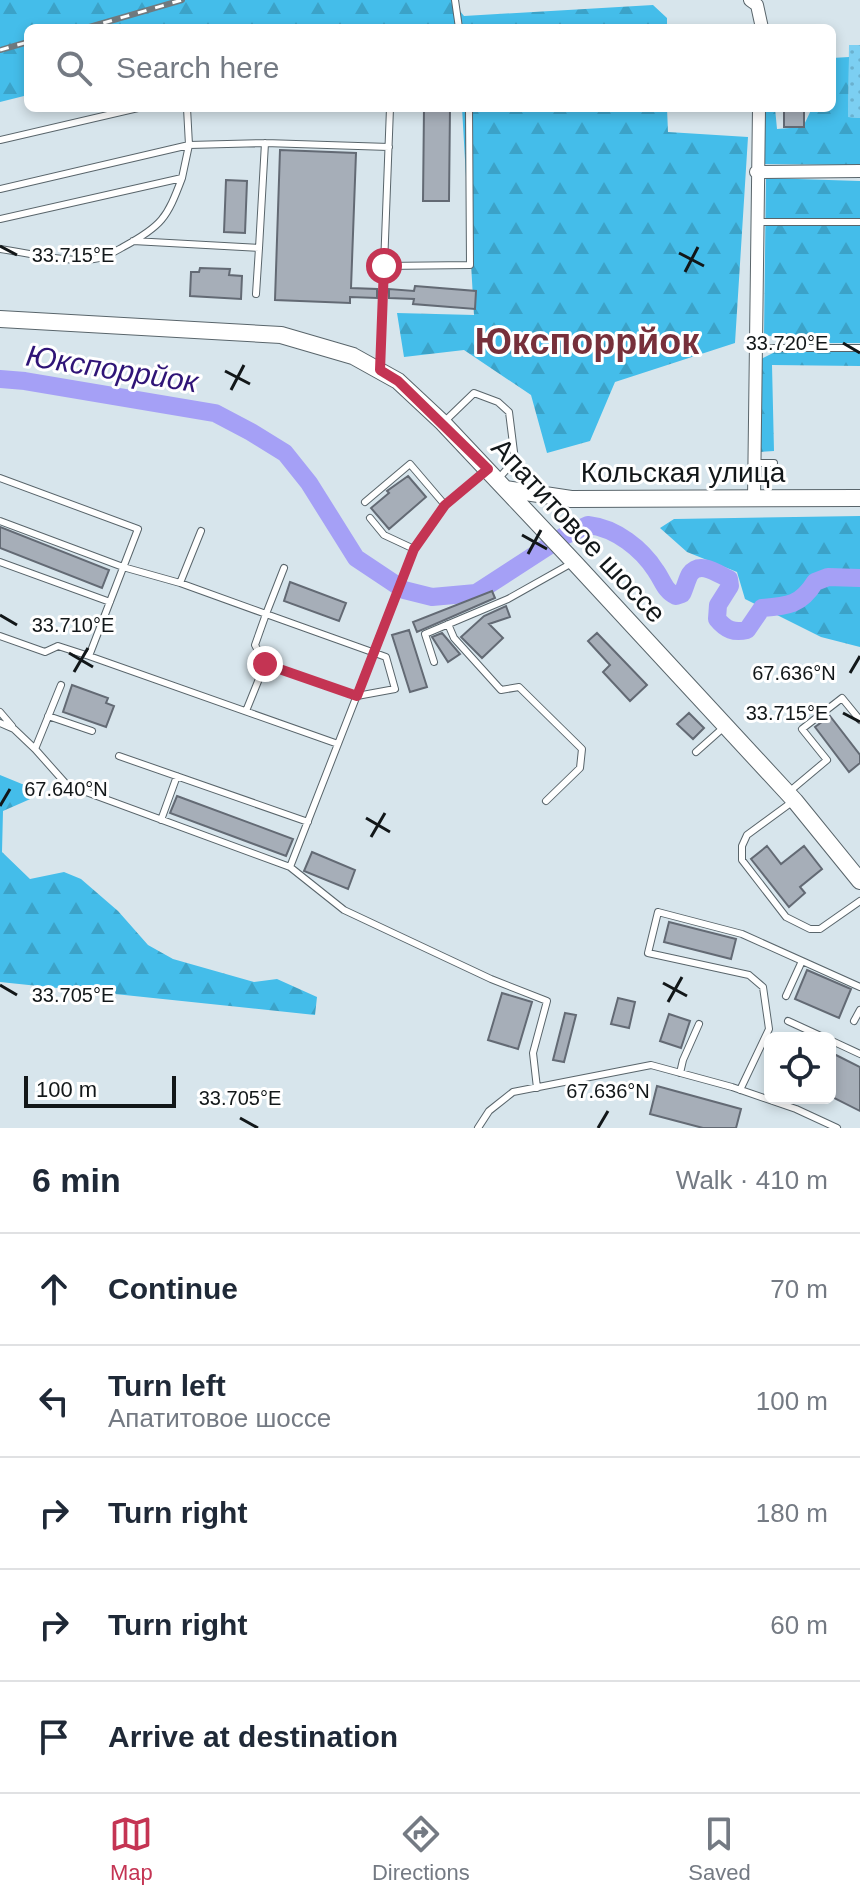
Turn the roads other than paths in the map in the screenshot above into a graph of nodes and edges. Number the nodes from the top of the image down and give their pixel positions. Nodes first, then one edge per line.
1 (455, 0) edge
2 (756, 2) edge
3 (458, 24) edge
4 (761, 24) edge
5 (121, 112) edge
6 (187, 112) edge
7 (390, 112) edge
8 (469, 112) edge
9 (759, 112) edge
10 (0, 140) edge
11 (265, 143) junction
12 (189, 145) junction
13 (389, 147) junction
14 (860, 171) edge
15 (756, 172) junction
16 (182, 178) junction
17 (0, 189) edge
18 (0, 219) edge
19 (756, 222) junction
20 (860, 222) edge
21 (133, 241) junction
22 (259, 248) junction
23 (0, 249) edge
24 (384, 266) junction
25 (256, 294) dead end
26 (0, 319) edge
27 (755, 348) junction
28 (860, 348) edge
29 (380, 370) junction
30 (443, 423) junction
31 (754, 463) junction
32 (774, 463) dead end
33 (0, 478) edge
34 (497, 479) junction
35 (860, 498) edge
36 (571, 499) junction
37 (754, 499) junction
38 (365, 502) dead end
39 (445, 505) junction
40 (370, 518) dead end
41 (0, 521) edge
42 (542, 528) junction
43 (201, 531) dead end
44 (413, 550) junction
45 (0, 562) edge
46 (574, 562) junction
47 (123, 567) junction
48 (284, 568) dead end
49 (180, 583) junction
50 (110, 602) junction
51 (266, 614) junction
52 (448, 624) junction
53 (0, 636) edge
54 (374, 652) junction
55 (89, 656) junction
56 (434, 662) dead end
57 (265, 664) junction
58 (61, 685) dead end
59 (357, 696) junction
60 (246, 711) junction
61 (0, 712) edge
62 (48, 716) junction
63 (860, 720) edge
64 (0, 723) edge
65 (726, 726) junction
66 (14, 729) junction
67 (92, 731) dead end
68 (338, 744) junction
69 (35, 749) junction
70 (696, 752) dead end
71 (119, 756) dead end
72 (177, 776) junction
73 (791, 797) junction
74 (546, 801) dead end
75 (161, 820) junction
76 (308, 822) junction
77 (290, 867) junction
78 (860, 881) edge
79 (860, 901) edge
80 (802, 961) junction
81 (860, 987) edge
82 (786, 996) dead end
83 (860, 1010) edge
84 (788, 1021) dead end
85 (854, 1021) dead end
86 (699, 1024) dead end
87 (812, 1032) edge
88 (836, 1043) edge
89 (860, 1054) edge
90 (680, 1073) junction
91 (537, 1088) junction
92 (740, 1090) junction
93 (478, 1128) edge
94 (837, 1128) edge

1 - 3 lane
2 - 4 street
5 - 10 lane
6 - 12 lane
7 - 13 lane
8 - 24 lane
9 - 15 street
11 - 12 lane
11 - 13 lane
11 - 22 lane
12 - 16 lane
12 - 17 lane
13 - 24 lane
14 - 15 street
15 - 19 street
16 - 18 lane
16 - 21 lane
19 - 20 lane
19 - 27 street
21 - 22 lane
21 - 23 lane
22 - 25 lane
24 - 29 lane
26 - 29 street, Апатитовое шоссе
27 - 28 lane
27 - 31 street
29 - 30 street, Апатитовое шоссе
30 - 34 street, Апатитовое шоссе
30 - 34 lane
31 - 32 lane
31 - 37 street
33 - 47 lane
34 - 36 street, Кольская улица
34 - 39 lane
34 - 42 street, Апатитовое шоссе
35 - 37 street, Кольская улица
36 - 37 street, Кольская улица
36 - 42 street
38 - 39 lane
39 - 44 lane
40 - 44 lane
41 - 47 lane
42 - 46 street, Апатитовое шоссе
43 - 49 lane
44 - 54 lane
45 - 50 lane
46 - 52 lane
46 - 65 street, Апатитовое шоссе
47 - 49 lane
47 - 50 lane
48 - 51 lane
49 - 51 lane
50 - 55 lane
51 - 54 lane
51 - 57 lane
52 - 56 lane
52 - 74 lane
53 - 55 lane
54 - 59 lane
54 - 59 lane
55 - 60 lane
57 - 59 lane
57 - 60 lane
58 - 62 lane
59 - 68 lane
60 - 68 lane
61 - 66 lane
62 - 67 lane
62 - 69 lane
63 - 73 lane
64 - 66 lane
65 - 70 lane
65 - 73 street, Апатитовое шоссе
66 - 69 lane
68 - 76 lane
69 - 75 lane
71 - 72 lane
72 - 75 lane
72 - 76 lane
73 - 78 street, Апатитовое шоссе
73 - 79 lane
75 - 77 lane
76 - 77 lane
77 - 91 lane
80 - 81 lane
80 - 82 lane
80 - 92 lane
83 - 85 lane
84 - 87 lane
86 - 90 lane
88 - 89 lane
90 - 91 lane
90 - 92 lane
91 - 93 lane
92 - 94 lane

